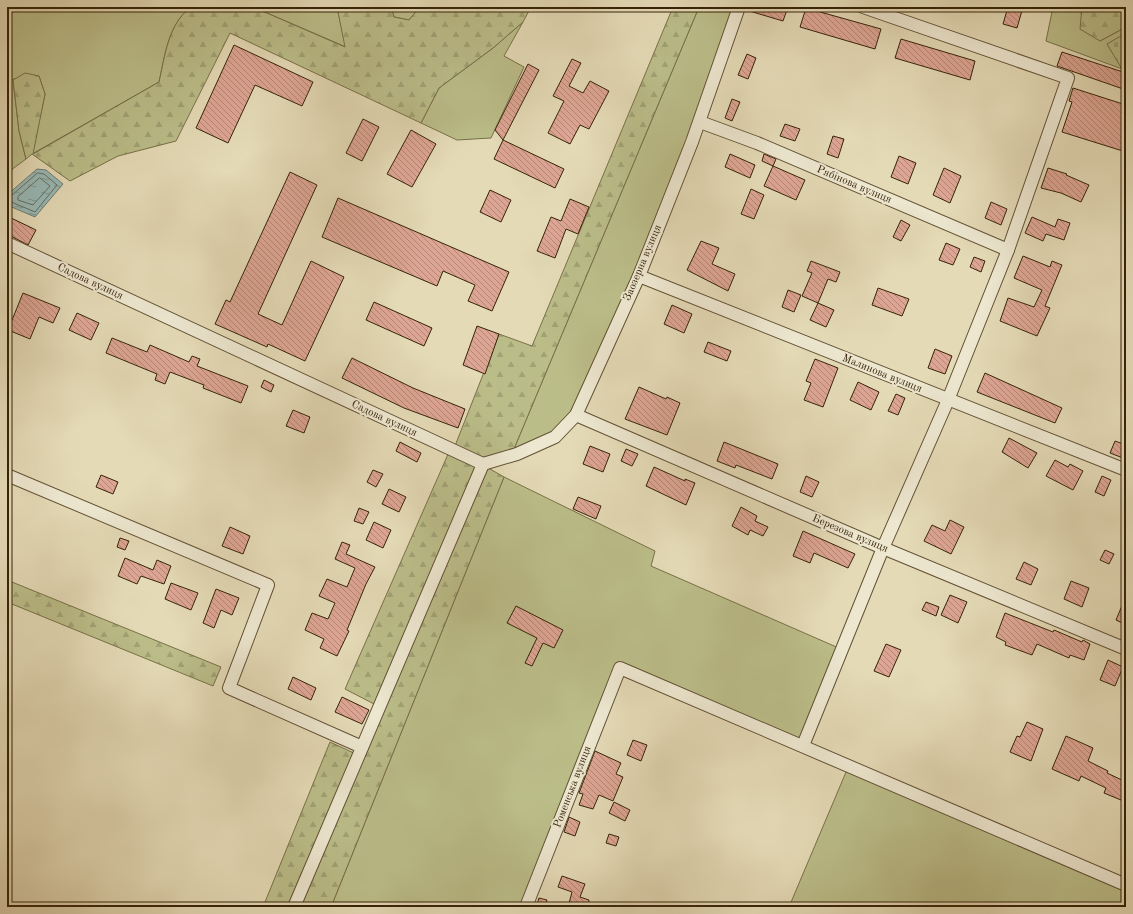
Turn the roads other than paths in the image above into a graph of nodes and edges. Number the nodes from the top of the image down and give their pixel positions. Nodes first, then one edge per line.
1 (739, 7) edge
2 (863, 7) edge
3 (700, 122) junction
4 (7, 244) edge
5 (1008, 250) junction
6 (639, 276) junction
7 (948, 400) junction
8 (576, 415) junction
9 (483, 464) junction
10 (1126, 470) edge
11 (7, 475) edge
12 (883, 548) junction
13 (1126, 649) edge
14 (804, 743) dead end
15 (362, 747) junction
16 (1126, 885) edge
17 (294, 907) edge
18 (526, 907) edge

1 - 3 street, Заозерна вулиця
2 - 5 street
3 - 5 street, Рябінова вулиця
3 - 6 street, Заозерна вулиця
4 - 9 street, Садова вулиця
5 - 7 street
6 - 7 street, Малинова вулиця
6 - 8 street, Заозерна вулиця
7 - 10 street, Малинова вулиця
7 - 12 street
8 - 9 street, Заозерна вулиця
8 - 12 street, Березова вулиця
9 - 15 street
11 - 15 street
12 - 13 street, Березова вулиця
12 - 14 street
15 - 17 street
16 - 18 street, Роменська вулиця

